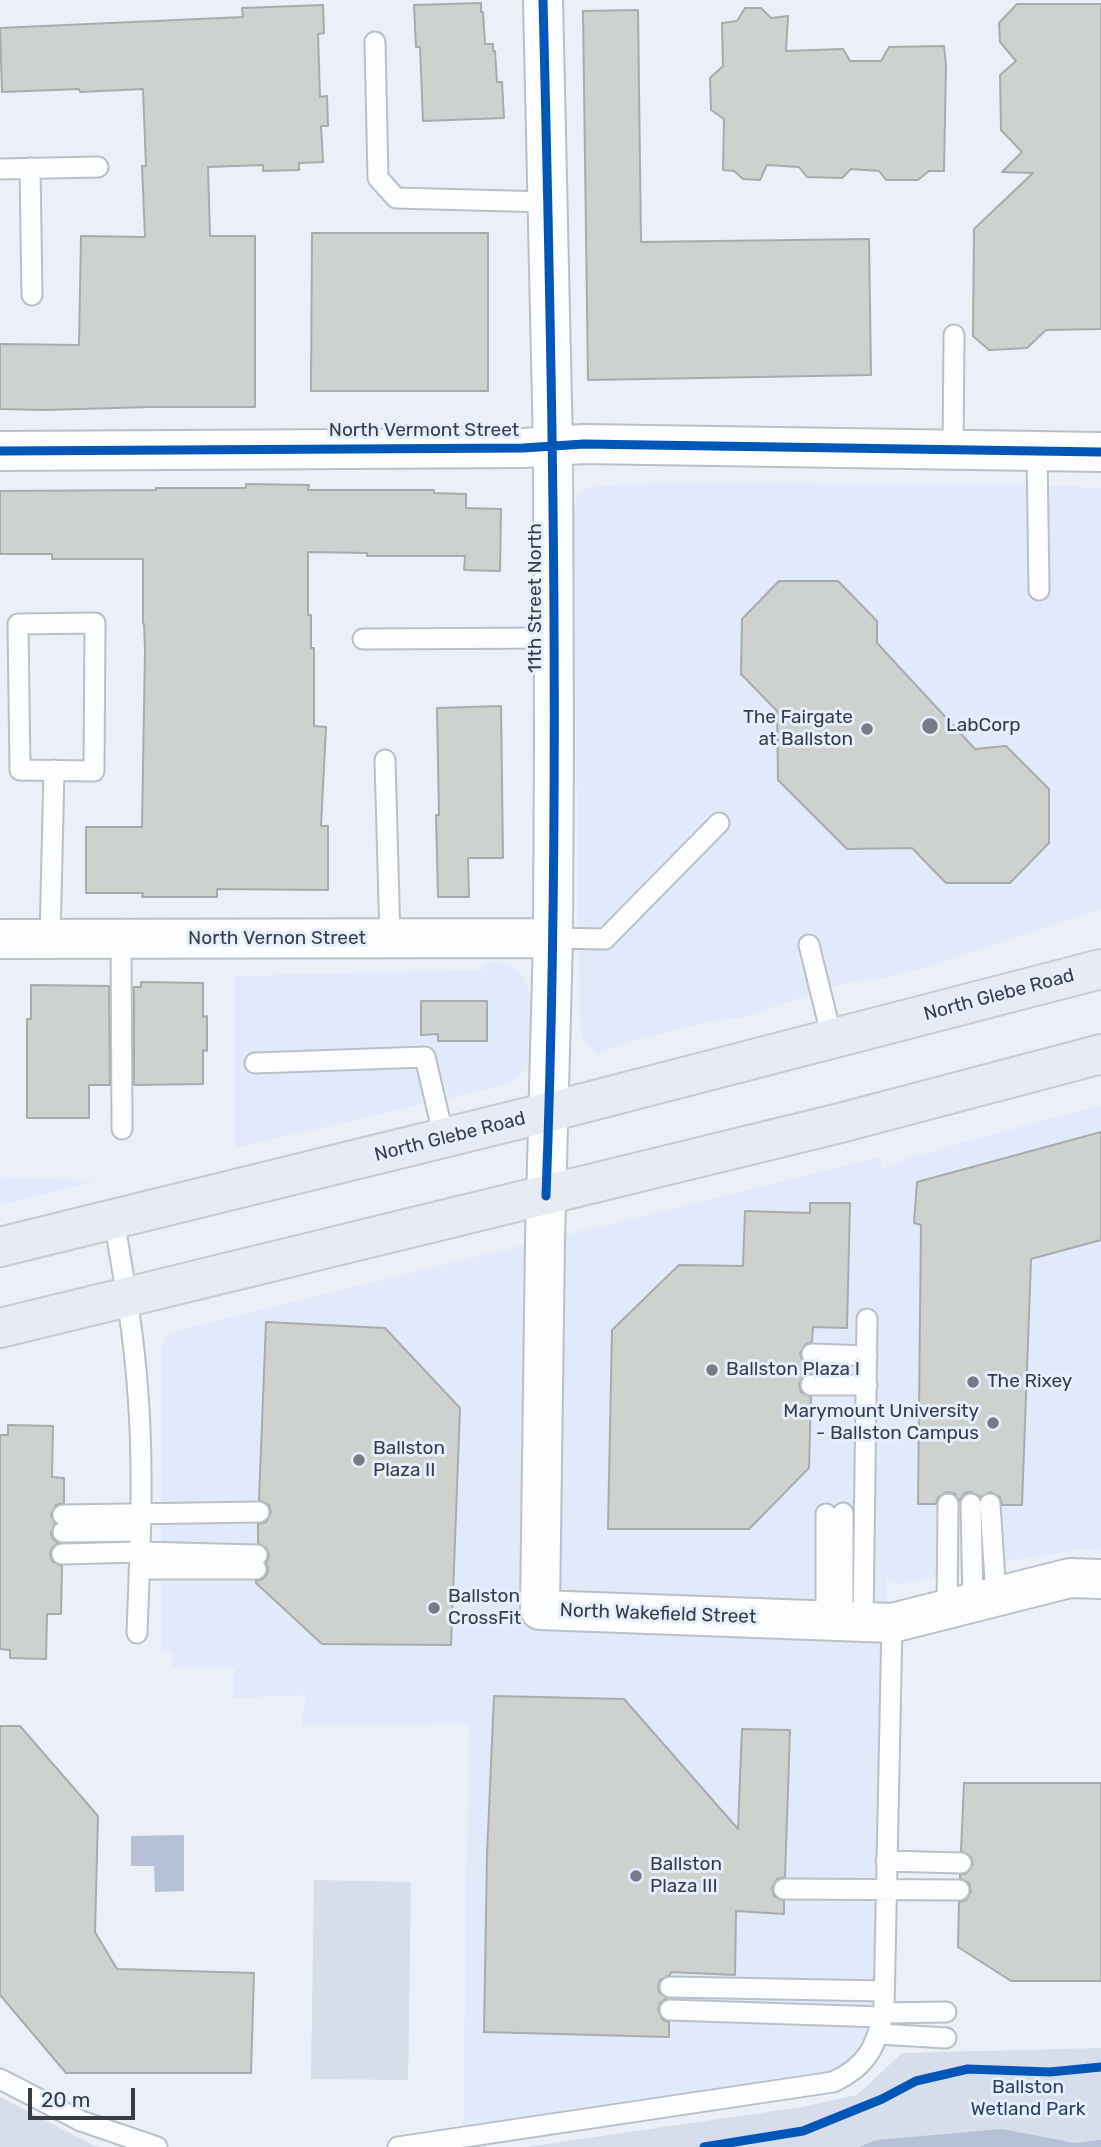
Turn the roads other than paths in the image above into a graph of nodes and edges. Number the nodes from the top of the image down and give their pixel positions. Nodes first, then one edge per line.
1 (543, 0) edge
2 (375, 42) dead end
3 (98, 167) dead end
4 (30, 168) junction
5 (0, 169) edge
6 (548, 202) junction
7 (32, 295) dead end
8 (954, 335) dead end
9 (553, 447) junction
10 (953, 450) junction
11 (0, 451) edge
12 (1037, 451) junction
13 (1101, 452) edge
14 (1039, 590) dead end
15 (554, 638) junction
16 (363, 639) dead end
17 (385, 760) dead end
18 (54, 770) junction
19 (719, 822) dead end
20 (554, 938) junction
21 (0, 939) edge
22 (50, 939) junction
23 (121, 939) junction
24 (390, 939) junction
25 (809, 945) dead end
26 (1101, 968) edge
27 (832, 1038) junction
28 (1101, 1054) edge
29 (255, 1063) dead end
30 (549, 1112) junction
31 (122, 1129) dead end
32 (444, 1138) junction
33 (546, 1196) junction
34 (114, 1220) junction
35 (0, 1247) edge
36 (128, 1297) junction
37 (867, 1319) dead end
38 (0, 1328) edge
39 (812, 1354) dead end
40 (867, 1356) junction
41 (811, 1385) dead end
42 (867, 1385) junction
43 (948, 1504) dead end
44 (981, 1504) dead end
45 (259, 1512) dead end
46 (835, 1513) dead end
47 (63, 1523) dead end
48 (140, 1523) junction
49 (62, 1554) dead end
50 (139, 1561) junction
51 (257, 1562) dead end
52 (1101, 1579) edge
53 (972, 1602) junction
54 (856, 1621) junction
55 (137, 1633) dead end
56 (886, 1861) junction
57 (961, 1863) dead end
58 (784, 1889) dead end
59 (886, 1890) junction
60 (959, 1890) dead end
61 (670, 1987) dead end
62 (884, 1991) junction
63 (670, 2010) dead end
64 (946, 2012) dead end
65 (881, 2021) junction
66 (946, 2038) dead end
67 (0, 2078) edge
68 (157, 2147) edge
69 (398, 2147) edge

1 - 6 street, 11th Street North
2 - 6 lane
3 - 4 lane
4 - 5 lane
4 - 7 lane
6 - 9 street, 11th Street North
8 - 10 lane
9 - 10 street, North Vermont Street
9 - 11 street, North Vermont Street
9 - 15 street, 11th Street North
10 - 12 street, North Vermont Street
12 - 13 street, North Vermont Street
12 - 14 lane
15 - 16 lane
15 - 20 street, 11th Street North
17 - 24 lane
18 - 18 lane
18 - 22 lane
19 - 20 lane
20 - 24 street, North Vernon Street
20 - 30 street, 11th Street North
21 - 22 street, North Vernon Street
22 - 23 street, North Vernon Street
23 - 24 street, North Vernon Street
23 - 31 lane
25 - 27 lane
26 - 27 main road, North Glebe Road
27 - 30 main road, North Glebe Road
28 - 33 main road
29 - 32 lane
30 - 32 main road, North Glebe Road
30 - 33 street, 11th Street North
32 - 34 main road, North Glebe Road
33 - 36 main road
33 - 54 street, North Wakefield Street
34 - 35 main road, North Glebe Road
34 - 36 lane
36 - 38 main road
36 - 48 lane
37 - 40 lane
39 - 40 lane
40 - 42 lane
41 - 42 lane
42 - 54 lane
43 - 53 lane
44 - 53 lane
45 - 48 lane
46 - 54 lane
47 - 48 lane
48 - 50 lane
49 - 50 lane
50 - 51 lane
50 - 55 lane
52 - 53 street, North Wakefield Street
53 - 54 street, North Wakefield Street
54 - 56 lane
56 - 57 lane
56 - 59 lane
58 - 59 lane
59 - 60 lane
59 - 62 lane
61 - 62 lane
62 - 65 lane
63 - 65 lane
64 - 65 lane
65 - 66 lane
65 - 69 lane
67 - 68 lane

